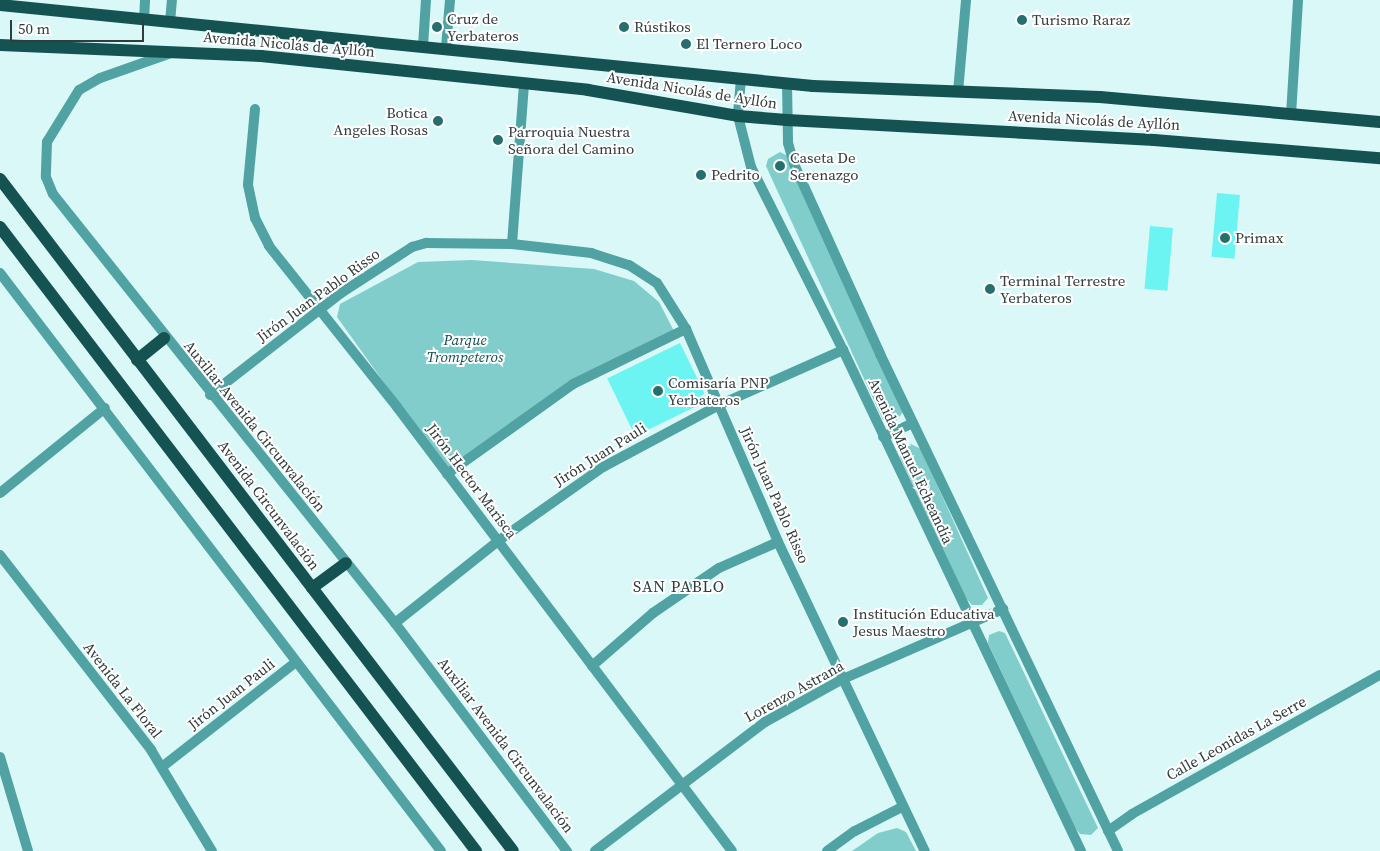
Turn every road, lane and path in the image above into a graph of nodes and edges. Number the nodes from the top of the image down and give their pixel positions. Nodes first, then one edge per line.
1 (145, 0) edge
2 (172, 0) edge
3 (426, 0) edge
4 (450, 0) edge
5 (966, 0) edge
6 (1298, 0) edge
7 (0, 5) edge
8 (144, 20) junction
9 (170, 22) junction
10 (0, 45) edge
11 (423, 46) junction
12 (446, 47) junction
13 (176, 52) junction
14 (741, 79) junction
15 (524, 83) junction
16 (787, 83) junction
17 (958, 92) junction
18 (255, 110) dead end
19 (1291, 115) junction
20 (738, 116) junction
21 (787, 120) junction
22 (1380, 122) edge
23 (1380, 158) edge
24 (0, 180) edge
25 (0, 227) edge
26 (512, 244) junction
27 (0, 273) edge
28 (321, 308) junction
29 (686, 329) junction
30 (164, 338) junction
31 (843, 350) junction
32 (137, 360) junction
33 (210, 395) junction
34 (719, 405) junction
35 (105, 408) junction
36 (913, 423) junction
37 (883, 437) junction
38 (447, 474) junction
39 (0, 493) edge
40 (498, 541) junction
41 (778, 542) junction
42 (0, 555) edge
43 (346, 562) junction
44 (312, 588) junction
45 (1003, 609) junction
46 (395, 623) junction
47 (970, 623) junction
48 (296, 662) junction
49 (592, 666) junction
50 (1380, 675) edge
51 (843, 679) junction
52 (0, 758) edge
53 (162, 767) junction
54 (680, 783) junction
55 (902, 807) junction
56 (1108, 831) junction
57 (28, 851) edge
58 (212, 851) edge
59 (441, 851) edge
60 (476, 851) edge
61 (513, 851) edge
62 (567, 851) edge
63 (595, 851) edge
64 (732, 851) edge
65 (827, 851) edge
66 (925, 851) edge
67 (1080, 851) edge
68 (1118, 851) edge

1 - 8 street
2 - 9 street
3 - 11 street
4 - 12 street
5 - 17 street
6 - 19 street
7 - 8 main road, Avenida Nicolás de Ayllón
8 - 9 main road, Avenida Nicolás de Ayllón
9 - 11 main road, Avenida Nicolás de Ayllón
10 - 13 main road, Avenida Nicolás de Ayllón
11 - 12 main road, Avenida Nicolás de Ayllón
12 - 14 main road, Avenida Nicolás de Ayllón
13 - 15 main road, Avenida Nicolás de Ayllón
13 - 30 street, Auxiliar Avenida Circunvalación
14 - 16 main road, Avenida Nicolás de Ayllón
14 - 20 street, Avenida Manuel Echeandía
15 - 20 main road, Avenida Nicolás de Ayllón
15 - 26 street
16 - 17 main road, Avenida Nicolás de Ayllón
16 - 21 street, Avenida Manuel Echeandía
17 - 19 main road, Avenida Nicolás de Ayllón
18 - 28 street, Jirón Hector Marisca
19 - 22 main road, Avenida Nicolás de Ayllón
20 - 21 main road, Avenida Nicolás de Ayllón
20 - 31 street, Avenida Manuel Echeandía
21 - 23 main road, Avenida Nicolás de Ayllón
21 - 36 street, Avenida Manuel Echeandía
24 - 32 main road, Avenida Circunvalación
25 - 60 main road
26 - 28 street, Jirón Juan Pablo Risso
26 - 29 street, Jirón Juan Pablo Risso
27 - 35 street
28 - 33 street, Jirón Juan Pablo Risso
28 - 38 street, Jirón Hector Marisca
29 - 34 street, Jirón Juan Pablo Risso
29 - 38 street
30 - 32 main road
30 - 33 street, Auxiliar Avenida Circunvalación
31 - 34 street, Jirón Juan Pauli
31 - 37 street, Avenida Manuel Echeandía
32 - 44 main road, Avenida Circunvalación
33 - 43 street, Auxiliar Avenida Circunvalación
34 - 40 street, Jirón Juan Pauli
34 - 41 street, Jirón Juan Pablo Risso
35 - 39 street
35 - 48 street
36 - 37 street
36 - 45 street, Avenida Manuel Echeandía
37 - 47 street, Avenida Manuel Echeandía
38 - 40 street, Jirón Hector Marisca
40 - 46 street, Jirón Juan Pauli
40 - 49 street, Jirón Hector Marisca
41 - 49 street
41 - 51 street, Jirón Juan Pablo Risso
42 - 53 street, Avenida La Floral
43 - 44 main road
43 - 46 street, Auxiliar Avenida Circunvalación
44 - 61 main road, Avenida Circunvalación
45 - 47 street, Lorenzo Astrana
45 - 56 street, Avenida Manuel Echeandía
46 - 62 street, Auxiliar Avenida Circunvalación
47 - 51 street, Lorenzo Astrana
47 - 67 street, Avenida Manuel Echeandía
48 - 53 street, Jirón Juan Pauli
48 - 59 street
49 - 54 street, Jirón Hector Marisca
50 - 56 street, Calle Leonidas La Serre
51 - 54 street, Lorenzo Astrana
51 - 55 street, Jirón Juan Pablo Risso
52 - 57 street
53 - 58 street, Avenida La Floral
54 - 63 street, Lorenzo Astrana
54 - 64 street, Jirón Hector Marisca
55 - 65 street
55 - 66 street, Jirón Juan Pablo Risso
56 - 68 street, Avenida Manuel Echeandía

